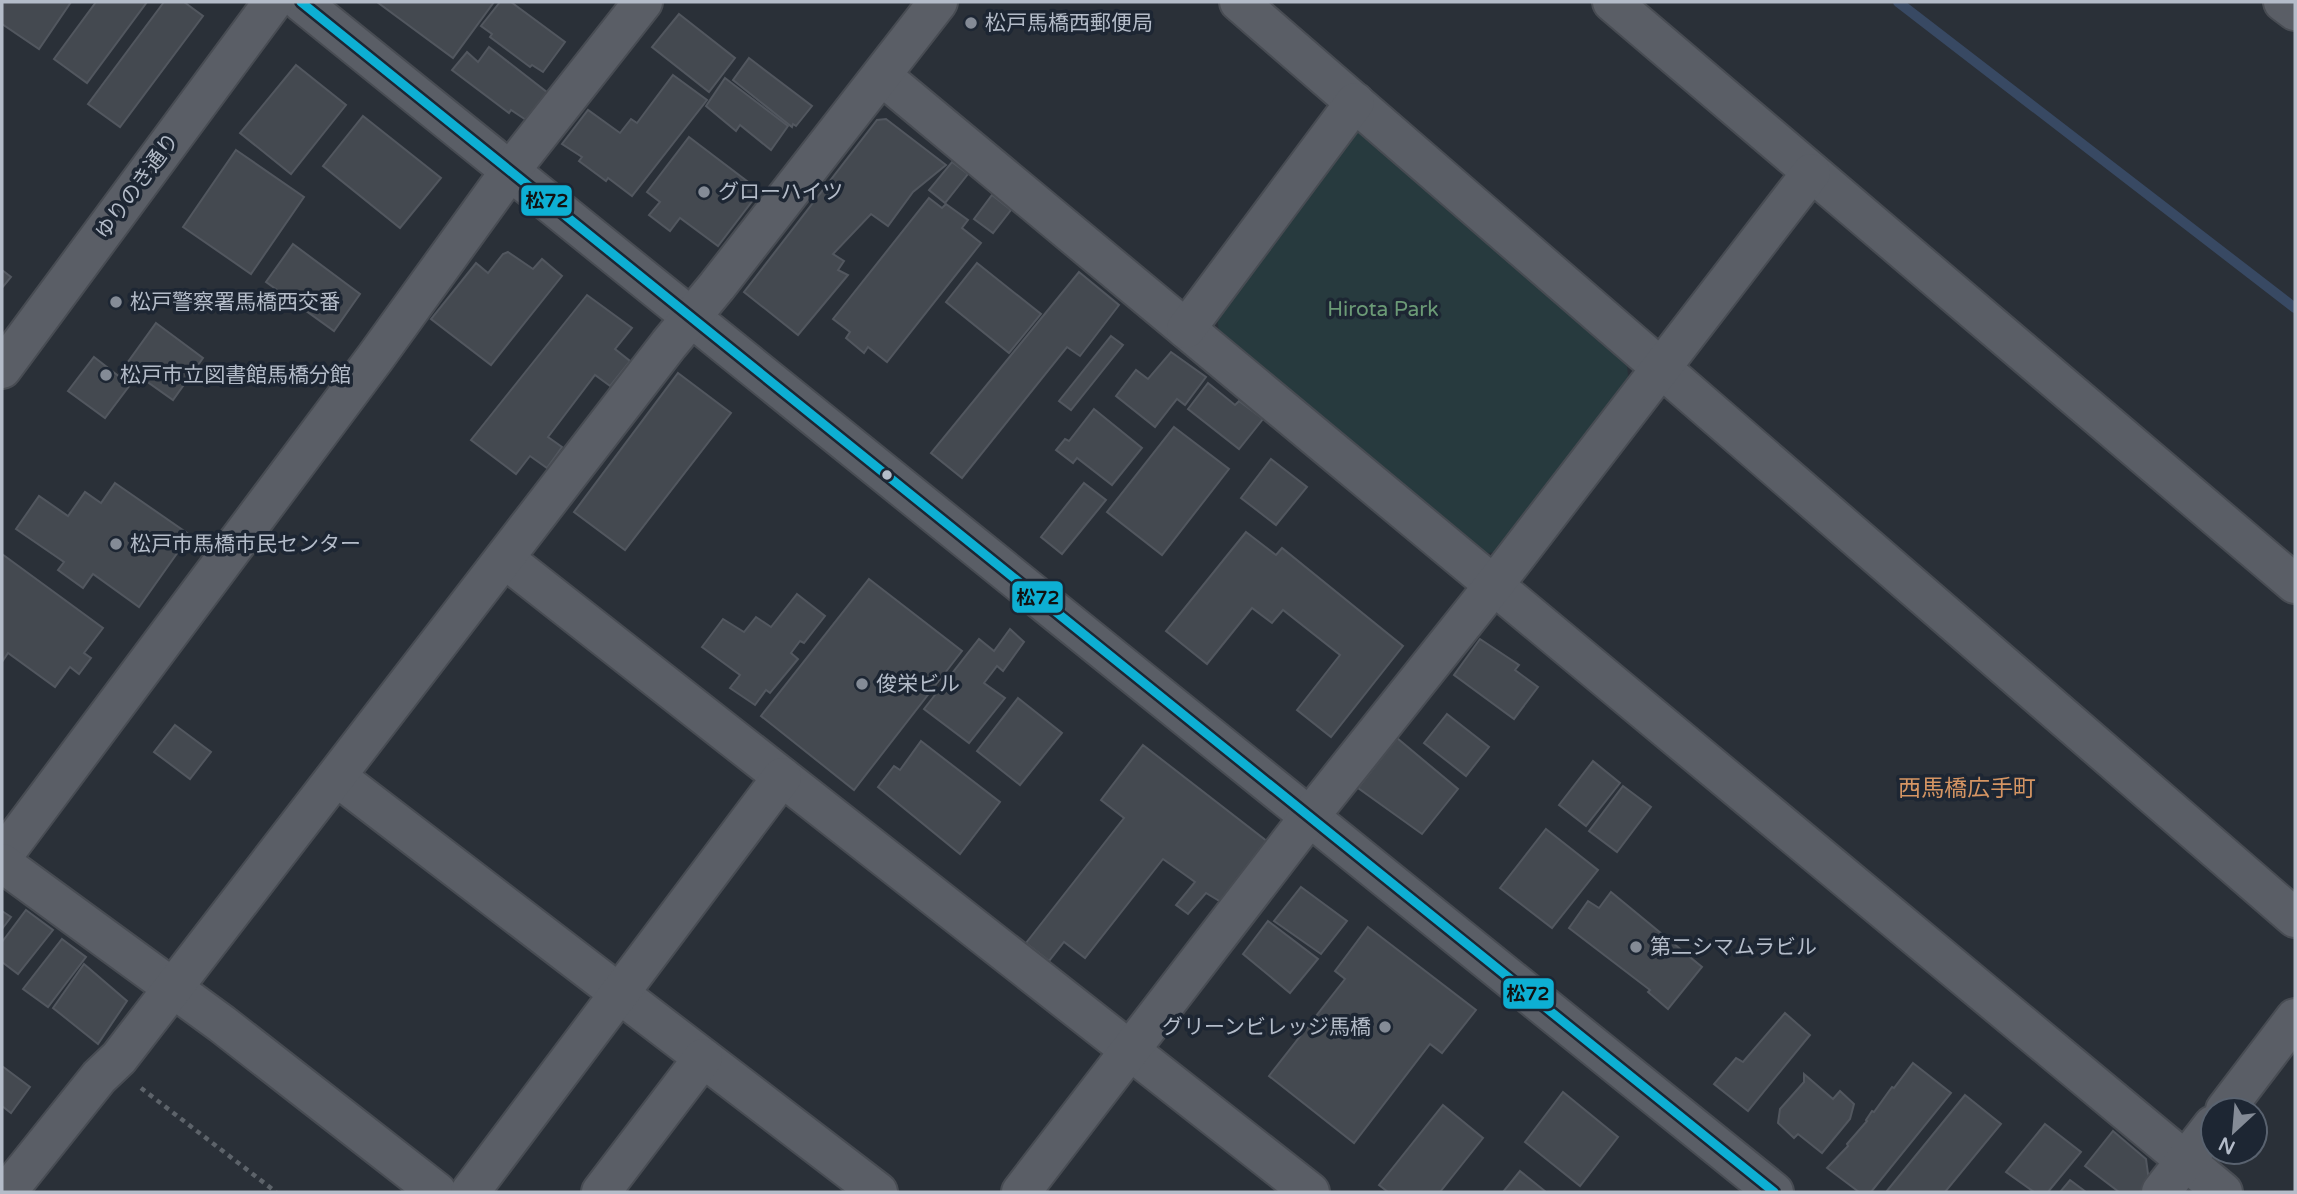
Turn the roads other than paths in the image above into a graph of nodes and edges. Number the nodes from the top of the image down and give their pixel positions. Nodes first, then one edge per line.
1 (273, 2) edge
2 (301, 2) edge
3 (643, 2) edge
4 (938, 2) edge
5 (1239, 2) edge
6 (1612, 2) edge
7 (2283, 2) edge
8 (2295, 11) edge
9 (882, 76) junction
10 (1355, 103) junction
11 (510, 171) junction
12 (1811, 173) junction
13 (690, 318) junction
14 (1186, 329) junction
15 (2, 369) edge
16 (1661, 369) junction
17 (505, 559) junction
18 (2295, 584) edge
19 (1494, 585) junction
20 (337, 777) junction
21 (782, 777) junction
22 (1310, 816) junction
23 (2, 857) edge
24 (2, 863) edge
25 (2295, 918) edge
26 (172, 988) junction
27 (620, 994) junction
28 (2295, 1018) edge
29 (1130, 1051) junction
30 (703, 1058) junction
31 (2236, 1096) edge
32 (2199, 1143) edge
33 (2185, 1161) junction
34 (7, 1192) edge
35 (437, 1192) edge
36 (470, 1192) edge
37 (601, 1192) edge
38 (878, 1192) edge
39 (1021, 1192) edge
40 (1311, 1192) edge
41 (1774, 1192) edge
42 (2161, 1192) edge
43 (2223, 1192) edge

1 - 15 street, ゆりのき通り
2 - 11 street
3 - 11 street
4 - 9 street
5 - 10 street
6 - 12 street
7 - 8 street
9 - 13 street
9 - 14 street
10 - 14 street
10 - 16 street
11 - 13 street
11 - 23 street
12 - 16 street
12 - 18 street
13 - 17 street
13 - 22 street
14 - 19 street
16 - 19 street
16 - 25 street
17 - 20 street
17 - 21 street
19 - 22 street
19 - 33 street
20 - 26 street
20 - 27 street
21 - 27 street
21 - 29 street
22 - 29 street
22 - 41 street
24 - 26 street
26 - 34 street
26 - 35 street
27 - 30 street
27 - 36 street
28 - 31 street
29 - 39 street
29 - 40 street
30 - 37 street
30 - 38 street
32 - 33 street
33 - 42 street
33 - 43 street

